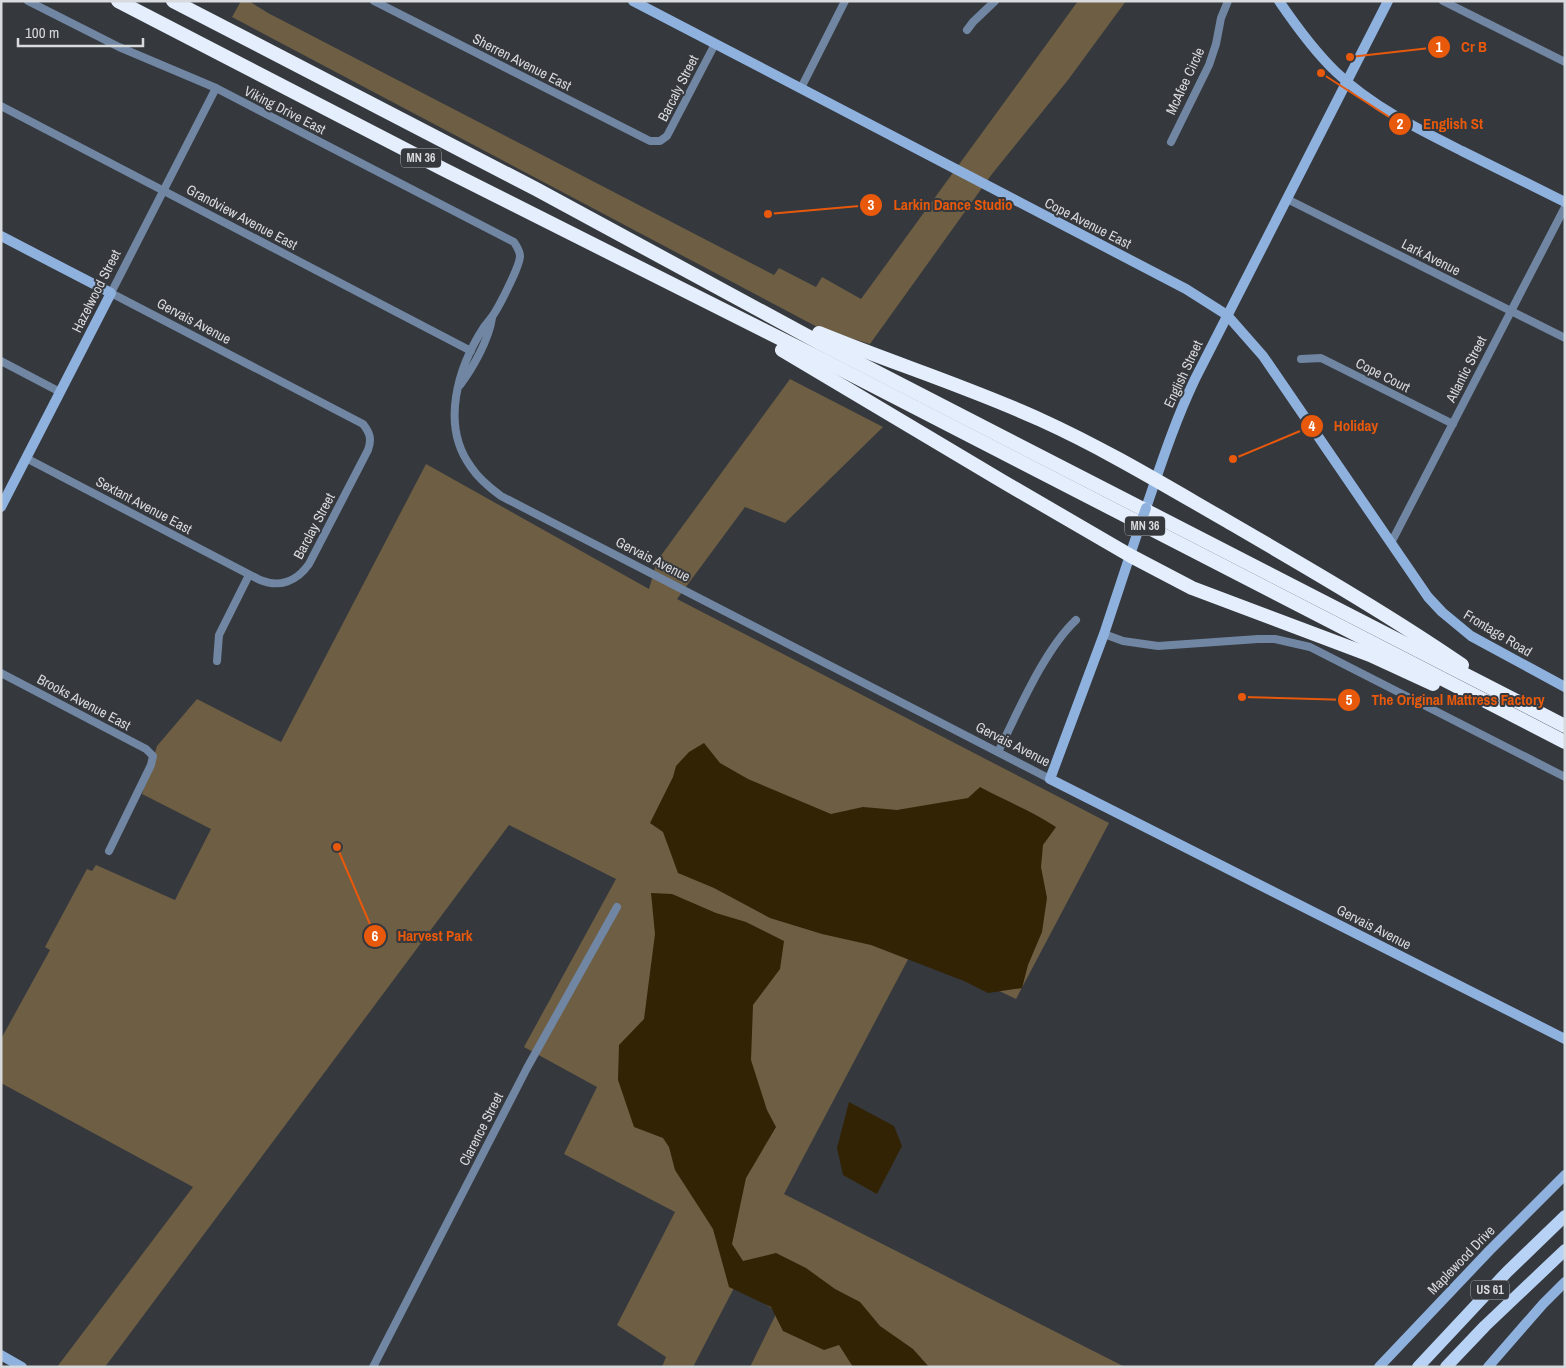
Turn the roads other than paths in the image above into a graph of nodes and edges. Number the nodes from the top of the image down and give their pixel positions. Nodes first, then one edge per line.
1 (28, 1) edge
2 (118, 1) edge
3 (173, 1) edge
4 (374, 1) edge
5 (633, 1) edge
6 (845, 1) edge
7 (995, 1) edge
8 (1228, 1) edge
9 (1279, 1) edge
10 (1388, 1) edge
11 (1443, 1) edge
12 (967, 30) dead end
13 (715, 44) junction
14 (1565, 62) edge
15 (1346, 81) junction
16 (216, 88) junction
17 (801, 88) junction
18 (1, 106) edge
19 (660, 141) joint
20 (1171, 142) dead end
21 (163, 190) junction
22 (1287, 199) junction
23 (1565, 202) edge
24 (1565, 207) edge
25 (1, 236) edge
26 (689, 272) junction
27 (111, 293) junction
28 (1510, 311) junction
29 (725, 312) junction
30 (1227, 315) junction
31 (492, 318) junction
32 (1565, 338) edge
33 (471, 351) junction
34 (1301, 359) dead end
35 (1, 362) edge
36 (459, 387) junction
37 (60, 392) junction
38 (1453, 424) junction
39 (370, 435) joint
40 (26, 458) junction
41 (1153, 486) junction
42 (1, 507) edge
43 (1391, 543) junction
44 (1131, 556) junction
45 (249, 575) junction
46 (1076, 620) dead end
47 (1104, 634) junction
48 (217, 661) dead end
49 (1, 673) edge
50 (1565, 687) edge
51 (1510, 697) junction
52 (1565, 726) edge
53 (1565, 742) edge
54 (998, 752) junction
55 (1565, 777) edge
56 (1050, 779) junction
57 (109, 851) dead end
58 (617, 906) dead end
59 (1565, 1039) edge
60 (1565, 1175) edge
61 (1565, 1216) edge
62 (1565, 1250) edge
63 (1565, 1282) edge
64 (1, 1355) edge
65 (22, 1367) edge
66 (373, 1367) edge
67 (1379, 1367) edge
68 (1418, 1367) edge
69 (1446, 1367) edge
70 (1488, 1367) edge

1 - 16 street, Viking Drive East
2 - 29 highway, MN 36
3 - 26 highway, MN 36
4 - 19 street, Sherren Avenue East
5 - 13 street, Cope Avenue East
6 - 17 street
7 - 12 street
8 - 20 street, McAfee Circle
9 - 15 street
10 - 15 street, English Street
11 - 14 street
13 - 17 street, Cope Avenue East
13 - 19 street, Barcaly Street
15 - 22 street, English Street
15 - 23 street
16 - 21 street, Hazelwood Street
16 - 31 street, Viking Drive East
17 - 30 street, Cope Avenue East
18 - 21 street, Grandview Avenue East
21 - 27 street, Hazelwood Street
21 - 33 street, Grandview Avenue East
22 - 28 street, Lark Avenue
22 - 30 street, English Street
24 - 28 street, Atlantic Street
25 - 27 street, Gervais Avenue
26 - 41 highway
26 - 51 highway, MN 36
27 - 37 street, Hazelwood Street
27 - 39 street, Gervais Avenue
28 - 32 street, Lark Avenue
28 - 38 street, Atlantic Street
29 - 44 highway
29 - 53 highway, MN 36
30 - 41 street, English Street
30 - 43 street, Cope Avenue East
31 - 33 street
31 - 36 street
33 - 36 street
34 - 38 street, Cope Court
35 - 37 street
36 - 54 street, Gervais Avenue
37 - 40 street, Hazelwood Street
38 - 43 street, Atlantic Street
39 - 45 street, Barclay Street
40 - 42 street, Hazelwood Street
40 - 45 street, Sextant Avenue East
41 - 44 street, English Street, bridge
41 - 51 highway
43 - 50 street, Frontage Road
44 - 47 street, English Street
44 - 53 highway
45 - 48 street
46 - 54 street
47 - 55 street
47 - 56 street, English Street
49 - 57 street, Brooks Avenue East
51 - 52 highway, MN 36
54 - 56 street, Gervais Avenue
56 - 59 street, Gervais Avenue
58 - 66 street, Clarence Street
60 - 67 street, Maplewood Drive
61 - 68 main road, US 61
62 - 69 main road, US 61
63 - 70 street
64 - 65 street

